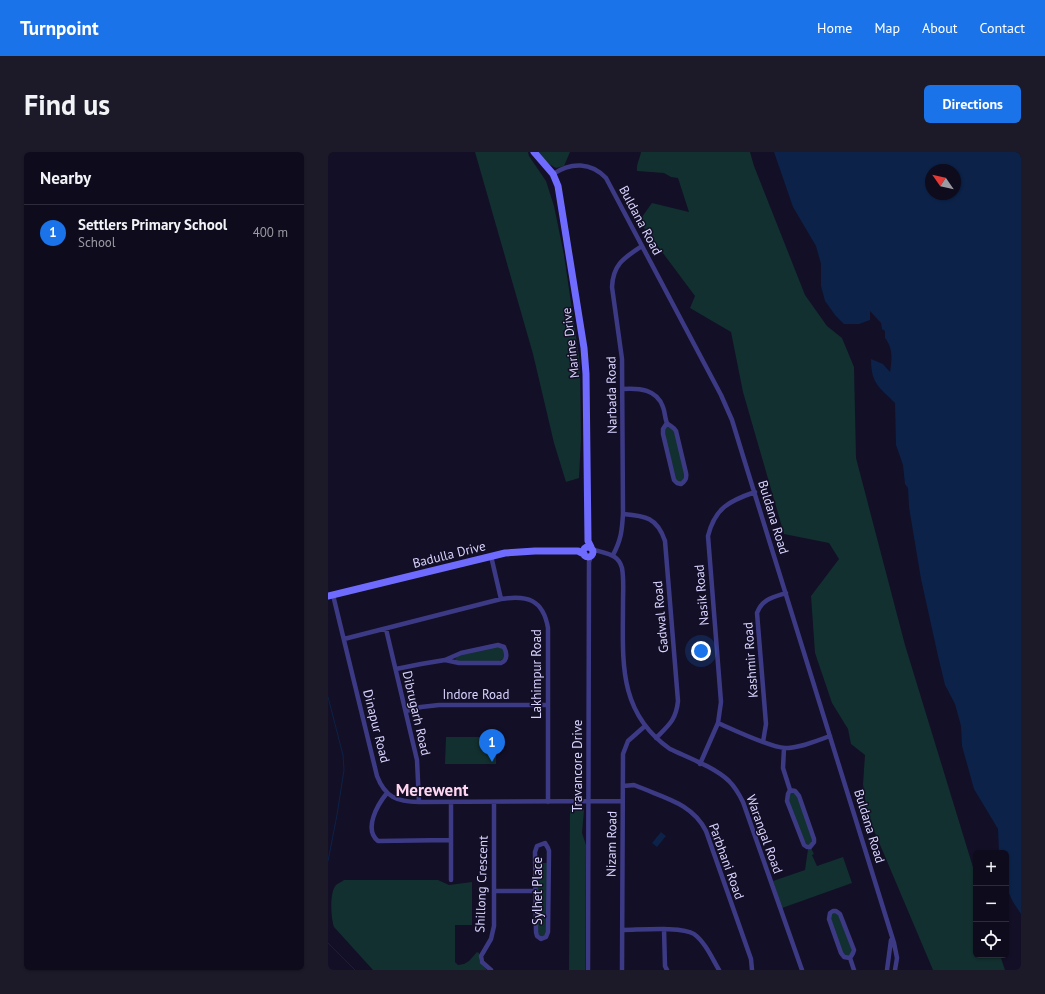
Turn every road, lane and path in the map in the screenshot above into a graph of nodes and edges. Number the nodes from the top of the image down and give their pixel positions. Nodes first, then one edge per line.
1 (534, 152) edge
2 (553, 174) junction
3 (642, 246) junction
4 (623, 389) junction
5 (667, 423) junction
6 (755, 492) junction
7 (623, 514) junction
8 (587, 552) junction
9 (613, 555) junction
10 (491, 556) junction
11 (786, 593) junction
12 (330, 596) edge
13 (501, 599) junction
14 (386, 629) junction
15 (344, 639) junction
16 (445, 660) junction
17 (396, 669) junction
18 (547, 705) junction
19 (406, 711) junction
20 (718, 723) junction
21 (645, 726) junction
22 (830, 736) junction
23 (656, 738) junction
24 (764, 742) junction
25 (784, 748) junction
26 (700, 764) junction
27 (622, 786) junction
28 (790, 790) junction
29 (387, 793) junction
30 (623, 801) junction
31 (419, 802) junction
32 (548, 802) junction
33 (588, 802) junction
34 (450, 803) junction
35 (494, 803) junction
36 (451, 840) junction
37 (451, 880) dead end
38 (536, 891) junction
39 (494, 892) junction
40 (664, 929) junction
41 (623, 930) junction
42 (892, 936) junction
43 (850, 958) junction
44 (491, 970) edge
45 (588, 970) edge
46 (622, 970) edge
47 (667, 970) edge
48 (719, 970) edge
49 (752, 970) edge
50 (802, 970) edge
51 (854, 970) edge
52 (887, 970) edge
53 (895, 970) edge

1 - 2 street, Marine Drive
2 - 3 street, Buldana Road
2 - 8 street, Marine Drive
3 - 4 street, Narbada Road
3 - 6 street, Buldana Road
4 - 5 street
4 - 7 street, Narbada Road
5 - 5 street
6 - 11 street, Buldana Road
6 - 20 street, Nasik Road
7 - 9 street, Narbada Road
7 - 23 street, Gadwal Road
8 - 9 street
8 - 10 street, Badulla Drive
8 - 33 street, Travancore Drive
9 - 21 street, Warangal Road
10 - 12 street, Badulla Drive
10 - 13 street
11 - 22 street, Buldana Road
11 - 24 street, Kashmir Road
12 - 15 street, Dinapur Road
13 - 14 street, Lakhimpur Road
13 - 18 street, Lakhimpur Road
14 - 15 street, Lakhimpur Road
14 - 17 street, Dibrugarh Road
15 - 29 street, Dinapur Road
16 - 16 street
16 - 17 street
17 - 19 street, Dibrugarh Road
18 - 19 street, Indore Road
18 - 32 street, Lakhimpur Road
19 - 31 street, Dibrugarh Road
20 - 24 street
20 - 26 street, Nasik Road
21 - 23 street, Warangal Road
21 - 27 street, Nizam Road
22 - 25 street
22 - 42 street, Buldana Road
23 - 26 street, Warangal Road
24 - 25 street
25 - 28 street
26 - 50 street, Warangal Road
27 - 30 street, Nizam Road
27 - 49 street, Parbhani Road
28 - 28 street
29 - 31 street
29 - 36 street
30 - 33 street
30 - 41 street, Nizam Road
31 - 34 street
32 - 33 street
32 - 35 street
33 - 45 street, Travancore Drive
34 - 35 street
34 - 36 street
35 - 39 street, Shillong Crescent
36 - 37 street
38 - 38 street, Sylhet Place
38 - 39 street, Sylhet Place
39 - 44 street, Shillong Crescent
40 - 41 street
40 - 47 street
40 - 48 street
41 - 46 street, Nizam Road
42 - 52 street, Buldana Road
42 - 53 street, Buldana Road
43 - 43 street
43 - 51 street

